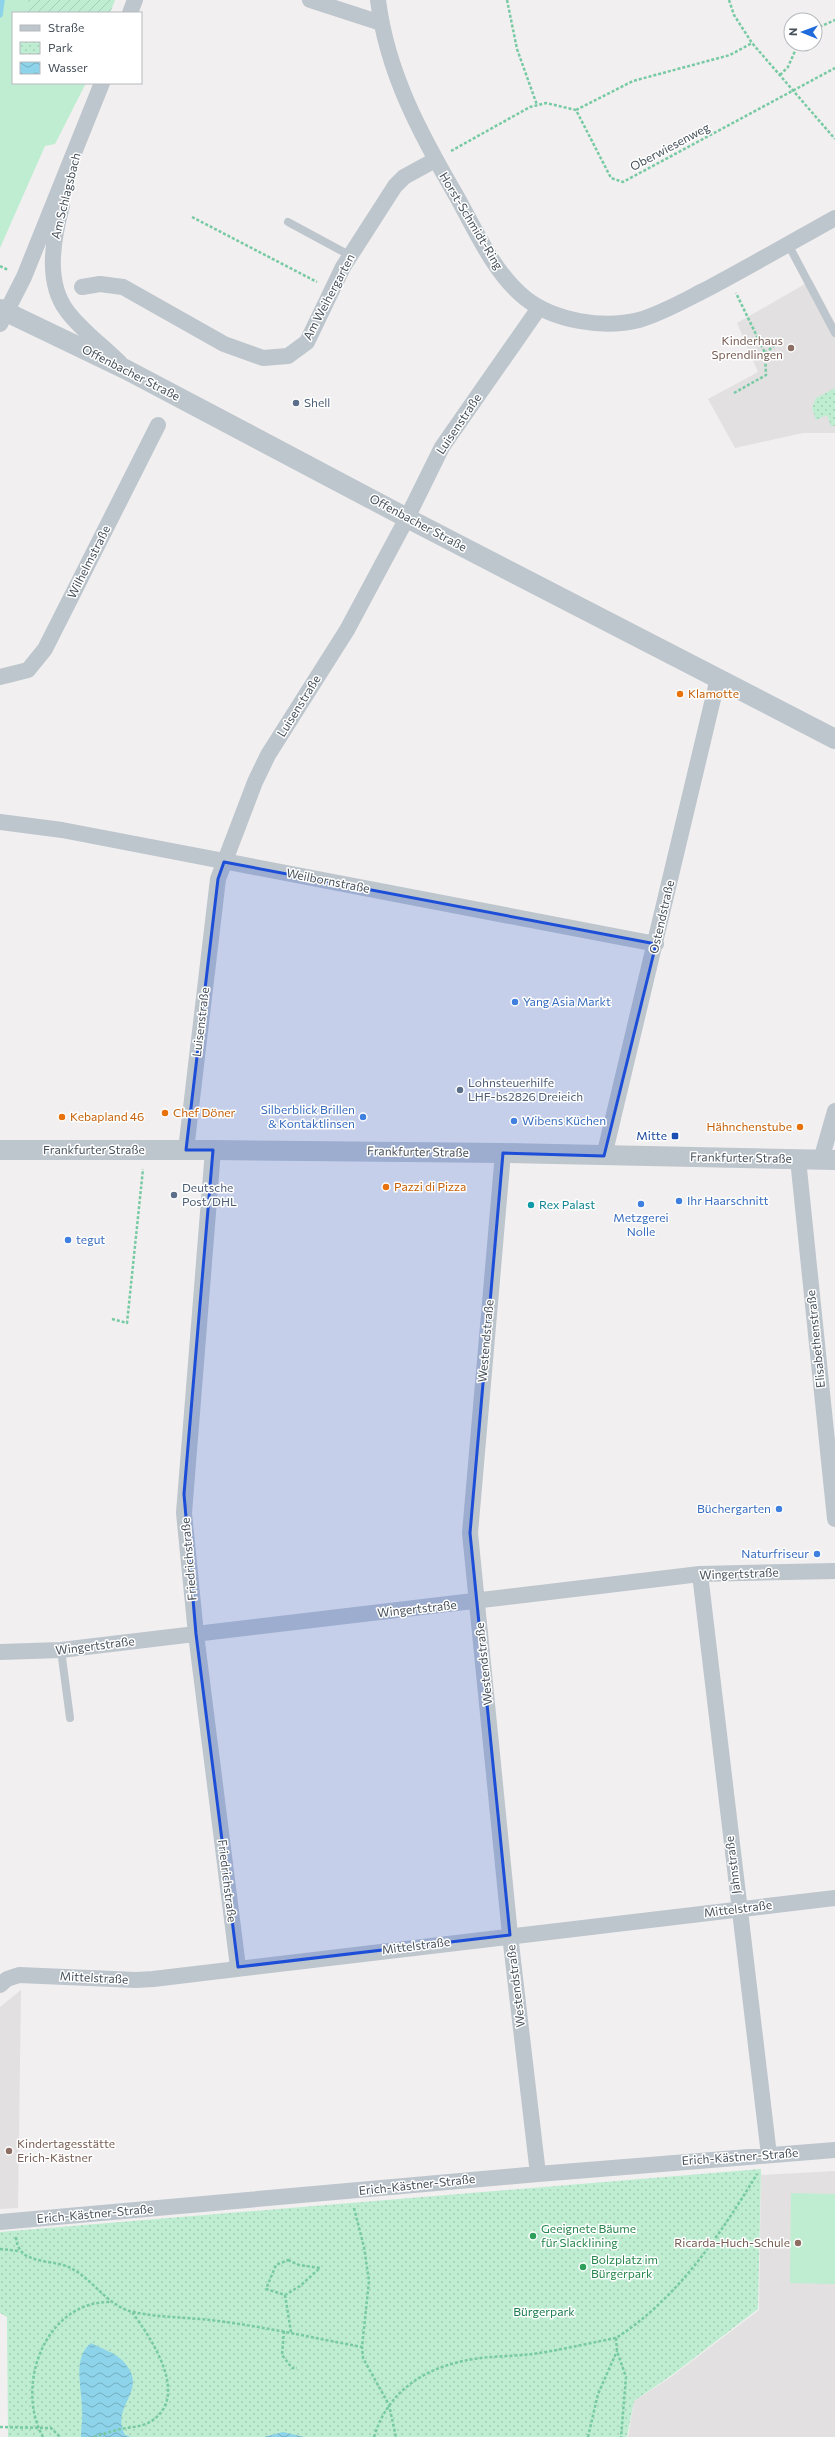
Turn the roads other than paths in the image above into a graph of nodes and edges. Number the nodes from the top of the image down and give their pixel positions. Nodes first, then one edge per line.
1 (135, 0) edge
2 (310, 0) edge
3 (378, 0) edge
4 (130, 12) edge
5 (380, 23) junction
6 (102, 84) edge
7 (80, 139) junction
8 (435, 160) junction
9 (835, 218) edge
10 (288, 222) dead end
11 (788, 244) junction
12 (350, 256) junction
13 (82, 287) dead end
14 (539, 308) junction
15 (2, 315) edge
16 (835, 333) edge
17 (127, 370) junction
18 (158, 425) dead end
19 (407, 518) junction
20 (0, 677) edge
21 (718, 678) junction
22 (835, 739) edge
23 (0, 822) edge
24 (224, 862) junction
25 (656, 944) junction
26 (835, 1111) edge
27 (0, 1150) edge
28 (186, 1150) junction
29 (213, 1150) junction
30 (503, 1153) junction
31 (604, 1156) junction
32 (798, 1159) junction
33 (828, 1160) edge
34 (835, 1519) edge
35 (835, 1571) edge
36 (700, 1574) junction
37 (478, 1602) junction
38 (196, 1634) junction
39 (62, 1650) junction
40 (0, 1652) edge
41 (70, 1718) dead end
42 (835, 1898) edge
43 (738, 1909) junction
44 (510, 1936) junction
45 (238, 1967) junction
46 (0, 1985) edge
47 (835, 2150) edge
48 (769, 2155) junction
49 (538, 2174) junction
50 (0, 2222) edge

1 - 4 street
2 - 5 street
3 - 5 street, Horst-Schmidt-Ring
5 - 8 street, Horst-Schmidt-Ring
6 - 7 street, Am Schlagsbach
7 - 15 street, Am Schlagsbach
7 - 17 street, Am Schlagsbach
8 - 12 street, Am Weihergarten
8 - 14 street, Horst-Schmidt-Ring
9 - 11 street, Horst-Schmidt-Ring
10 - 12 lane
11 - 14 street, Horst-Schmidt-Ring
11 - 16 lane
12 - 13 street, Am Weihergarten
14 - 19 street, Luisenstraße
15 - 17 street, Offenbacher Straße
17 - 19 street, Offenbacher Straße
18 - 20 street, Wilhelmstraße
19 - 21 street, Offenbacher Straße
19 - 24 street, Luisenstraße
21 - 22 street, Offenbacher Straße
21 - 25 street, Ostendstraße
23 - 24 street, Weilbornstraße
24 - 25 street, Weilbornstraße
24 - 28 street, Luisenstraße
25 - 31 street, Ostendstraße
26 - 33 street
27 - 28 street, Frankfurter Straße
28 - 29 street, Frankfurter Straße
29 - 30 street, Frankfurter Straße
29 - 38 street, Friedrichstraße
30 - 31 street, Frankfurter Straße
30 - 37 street, Westendstraße
31 - 32 street, Frankfurter Straße
32 - 33 street, Frankfurter Straße
32 - 34 street, Elisabethenstraße
35 - 36 street, Wingertstraße
36 - 37 street, Wingertstraße
36 - 43 street, Jahnstraße
37 - 38 street, Wingertstraße
37 - 44 street, Westendstraße
38 - 39 street, Wingertstraße
38 - 45 street, Friedrichstraße
39 - 40 street, Wingertstraße
39 - 41 lane
42 - 43 street, Mittelstraße
43 - 44 street, Mittelstraße
43 - 48 street, Jahnstraße
44 - 45 street, Mittelstraße
44 - 49 street, Westendstraße
45 - 46 street, Mittelstraße
47 - 48 street, Erich-Kästner-Straße
48 - 49 street, Erich-Kästner-Straße
49 - 50 street, Erich-Kästner-Straße

